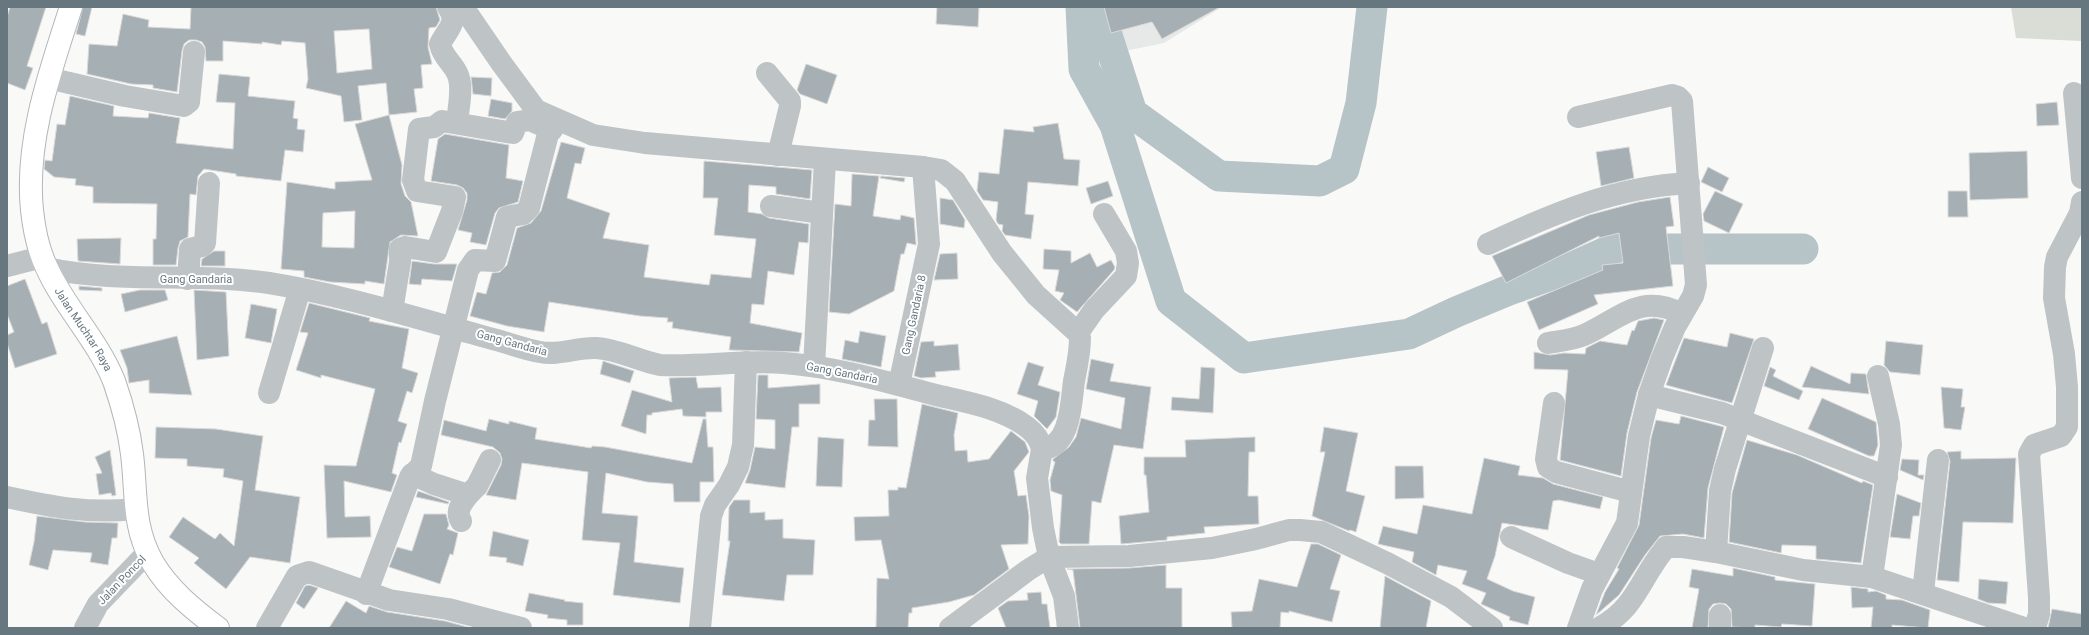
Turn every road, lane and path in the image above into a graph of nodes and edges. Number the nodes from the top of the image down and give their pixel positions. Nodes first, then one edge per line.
1 (71, 7) edge
2 (448, 7) edge
3 (463, 7) edge
4 (194, 52) dead end
5 (768, 73) dead end
6 (48, 78) junction
7 (2074, 93) dead end
8 (533, 115) junction
9 (1578, 117) dead end
10 (457, 123) junction
11 (549, 130) junction
12 (622, 145) junction
13 (778, 155) junction
14 (825, 160) junction
15 (923, 167) junction
16 (2082, 178) edge
17 (209, 183) dead end
18 (1689, 183) junction
19 (2082, 202) edge
20 (771, 206) dead end
21 (822, 213) junction
22 (1104, 214) dead end
23 (1488, 244) dead end
24 (44, 262) junction
25 (7, 266) edge
26 (188, 279) junction
27 (300, 289) junction
28 (392, 311) junction
29 (1682, 314) junction
30 (455, 328) junction
31 (1079, 337) junction
32 (1548, 343) dead end
33 (1763, 348) dead end
34 (746, 362) junction
35 (814, 366) junction
36 (1878, 376) dead end
37 (899, 385) junction
38 (270, 392) dead end
39 (1650, 395) junction
40 (1554, 403) dead end
41 (1740, 420) junction
42 (1042, 449) junction
43 (490, 460) dead end
44 (1938, 460) dead end
45 (412, 474) junction
46 (1887, 477) junction
47 (1631, 492) junction
48 (468, 495) junction
49 (7, 497) edge
50 (134, 499) junction
51 (461, 521) dead end
52 (1511, 537) dead end
53 (148, 552) junction
54 (1716, 552) junction
55 (1049, 557) junction
56 (1599, 574) junction
57 (1872, 577) junction
58 (1922, 592) junction
59 (366, 594) junction
60 (85, 628) edge
61 (218, 628) edge
62 (267, 628) edge
63 (521, 628) edge
64 (700, 628) edge
65 (950, 628) edge
66 (1068, 628) edge
67 (1492, 628) edge
68 (1578, 628) edge
69 (1599, 628) edge
70 (2024, 628) edge
71 (2035, 628) edge

1 - 6 highway, Jalan Muchtar Raya
2 - 10 street
3 - 8 street
4 - 6 street
5 - 13 street
6 - 24 highway, Jalan Muchtar Raya
7 - 16 street
8 - 10 street
8 - 11 street
8 - 12 street
9 - 18 street
10 - 28 street
11 - 12 street
11 - 30 street
12 - 13 street
13 - 14 street
14 - 15 street
14 - 21 street
15 - 31 street
15 - 37 street, Gang Gandaria 8
17 - 26 street
18 - 23 street
18 - 29 street
19 - 71 street
20 - 21 street
21 - 35 street
22 - 31 street
24 - 25 street
24 - 26 street, Gang Gandaria
24 - 50 highway, Jalan Muchtar Raya
26 - 27 street, Gang Gandaria
27 - 28 street, Gang Gandaria
27 - 38 street
28 - 30 street, Gang Gandaria
29 - 32 street
29 - 39 street
30 - 34 street, Gang Gandaria
30 - 45 street
31 - 42 street
33 - 41 street
34 - 35 street, Gang Gandaria
34 - 64 street
35 - 37 street, Gang Gandaria
36 - 46 street
37 - 42 street, Gang Gandaria
39 - 41 street
39 - 47 street
40 - 47 street
41 - 46 street
41 - 54 street
42 - 55 street
43 - 48 street
44 - 58 street
45 - 48 street
45 - 59 street
46 - 57 street
47 - 56 street
48 - 51 street
49 - 50 street
50 - 53 highway, Jalan Muchtar Raya
52 - 56 street
53 - 60 street, Jalan Poncol
53 - 61 highway, Jalan Muchtar Raya
54 - 57 street
54 - 69 street
55 - 65 street
55 - 66 street
55 - 67 street
56 - 68 street
57 - 58 street
58 - 70 street
59 - 62 street
59 - 63 street

